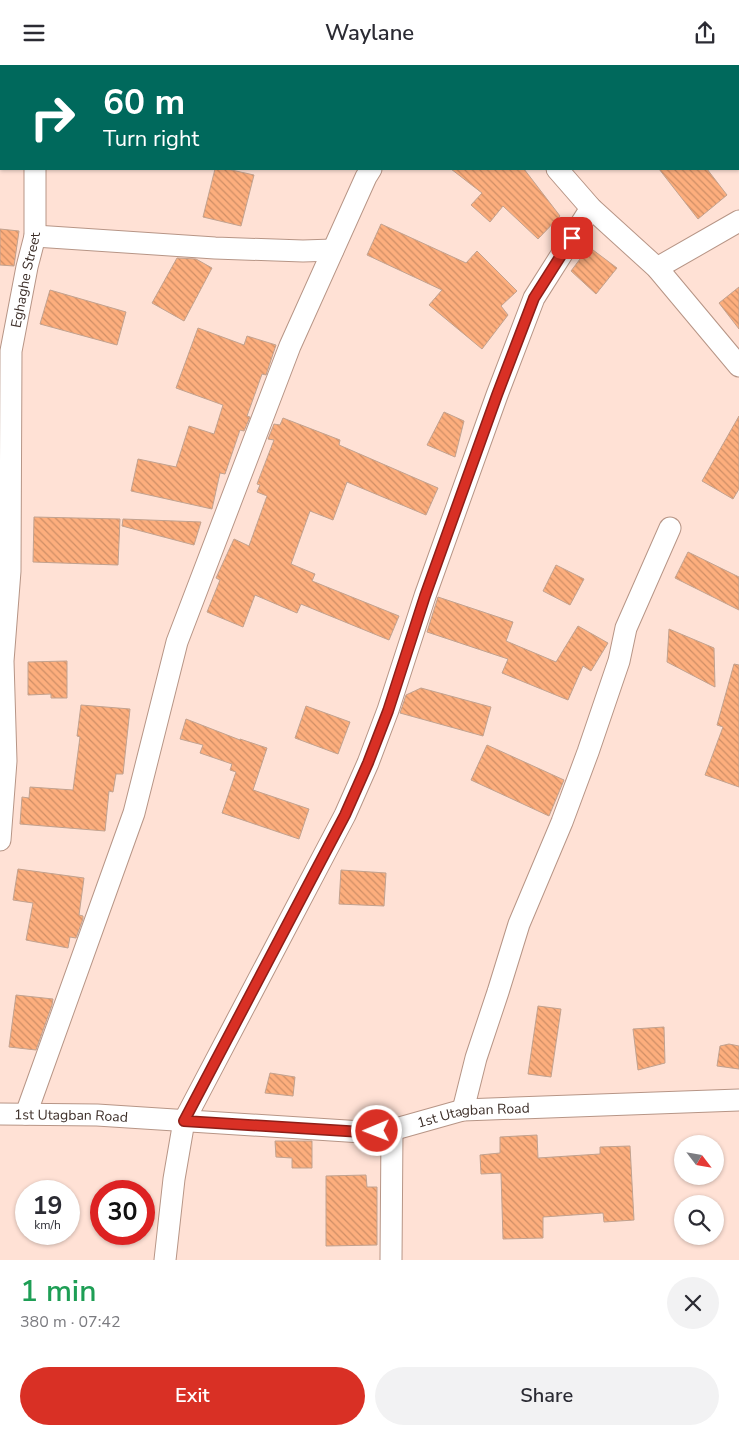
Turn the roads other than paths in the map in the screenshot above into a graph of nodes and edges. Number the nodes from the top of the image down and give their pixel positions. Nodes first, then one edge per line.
1 (35, 170) edge
2 (370, 170) edge
3 (558, 170) edge
4 (591, 208) junction
5 (739, 221) edge
6 (35, 236) junction
7 (333, 250) junction
8 (657, 269) junction
9 (739, 366) edge
10 (670, 528) dead end
11 (0, 840) edge
12 (739, 1101) edge
13 (463, 1110) junction
14 (0, 1114) edge
15 (26, 1114) junction
16 (184, 1121) junction
17 (392, 1130) junction
18 (165, 1260) edge
19 (391, 1260) edge

1 - 6 street, Eghaghe Street
2 - 7 street
3 - 4 street
4 - 8 street
4 - 16 street
5 - 8 street
6 - 7 street
6 - 11 street, Eghaghe Street
7 - 15 street
8 - 9 street
10 - 13 street
12 - 13 street, 1st Utagban Road
13 - 17 street, 1st Utagban Road
14 - 15 street, 1st Utagban Road
15 - 16 street, 1st Utagban Road
16 - 17 street, 1st Utagban Road
16 - 18 street
17 - 19 street

